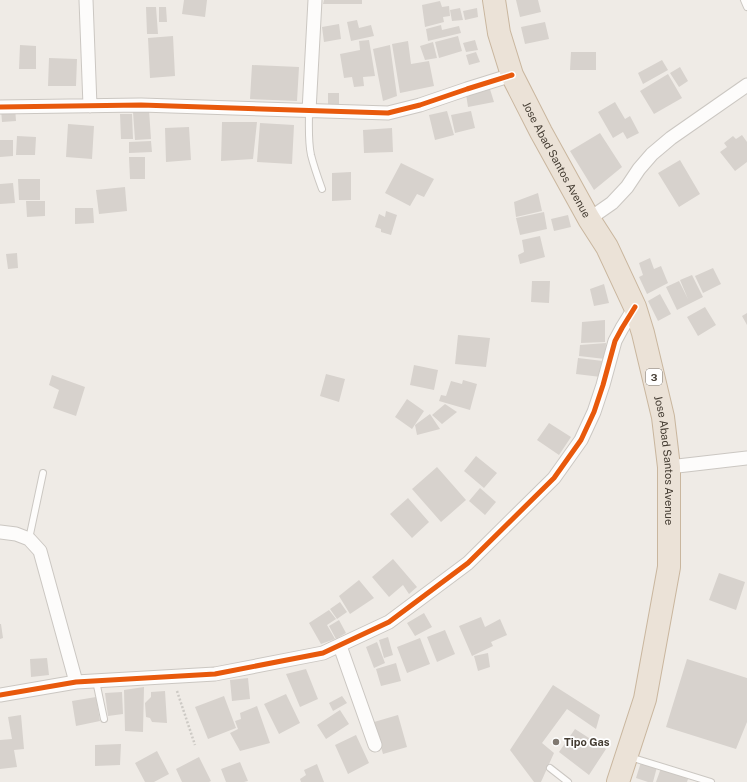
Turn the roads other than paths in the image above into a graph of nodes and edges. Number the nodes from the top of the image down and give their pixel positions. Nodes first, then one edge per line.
1 (86, 0) edge
2 (315, 0) edge
3 (494, 0) edge
4 (744, 0) edge
5 (747, 6) edge
6 (512, 75) junction
7 (747, 85) edge
8 (0, 106) edge
9 (90, 106) junction
10 (309, 111) junction
11 (322, 189) dead end
12 (589, 219) junction
13 (635, 306) junction
14 (747, 458) edge
15 (669, 468) junction
16 (43, 472) dead end
17 (0, 532) edge
18 (29, 539) junction
19 (340, 646) junction
20 (96, 681) junction
21 (76, 682) junction
22 (0, 695) edge
23 (104, 719) dead end
24 (375, 745) dead end
25 (626, 756) junction
26 (550, 768) dead end
27 (568, 782) edge
28 (618, 782) edge
29 (711, 782) edge

1 - 9 street
2 - 10 street
3 - 6 highway, Jose Abad Santos Avenue / 3
4 - 5 lane
6 - 10 street
6 - 12 highway, Jose Abad Santos Avenue / 3
7 - 12 street
8 - 9 street
9 - 10 street
10 - 11 lane
12 - 13 highway, Jose Abad Santos Avenue / 3
13 - 15 highway, Jose Abad Santos Avenue / 3
13 - 19 street
14 - 15 street
15 - 25 highway, Jose Abad Santos Avenue / 3
16 - 18 lane
17 - 18 street
18 - 21 street
19 - 20 street
19 - 24 street
20 - 21 street
20 - 23 lane
21 - 22 street
25 - 28 highway, Jose Abad Santos Avenue / 3
25 - 29 lane
26 - 27 lane

